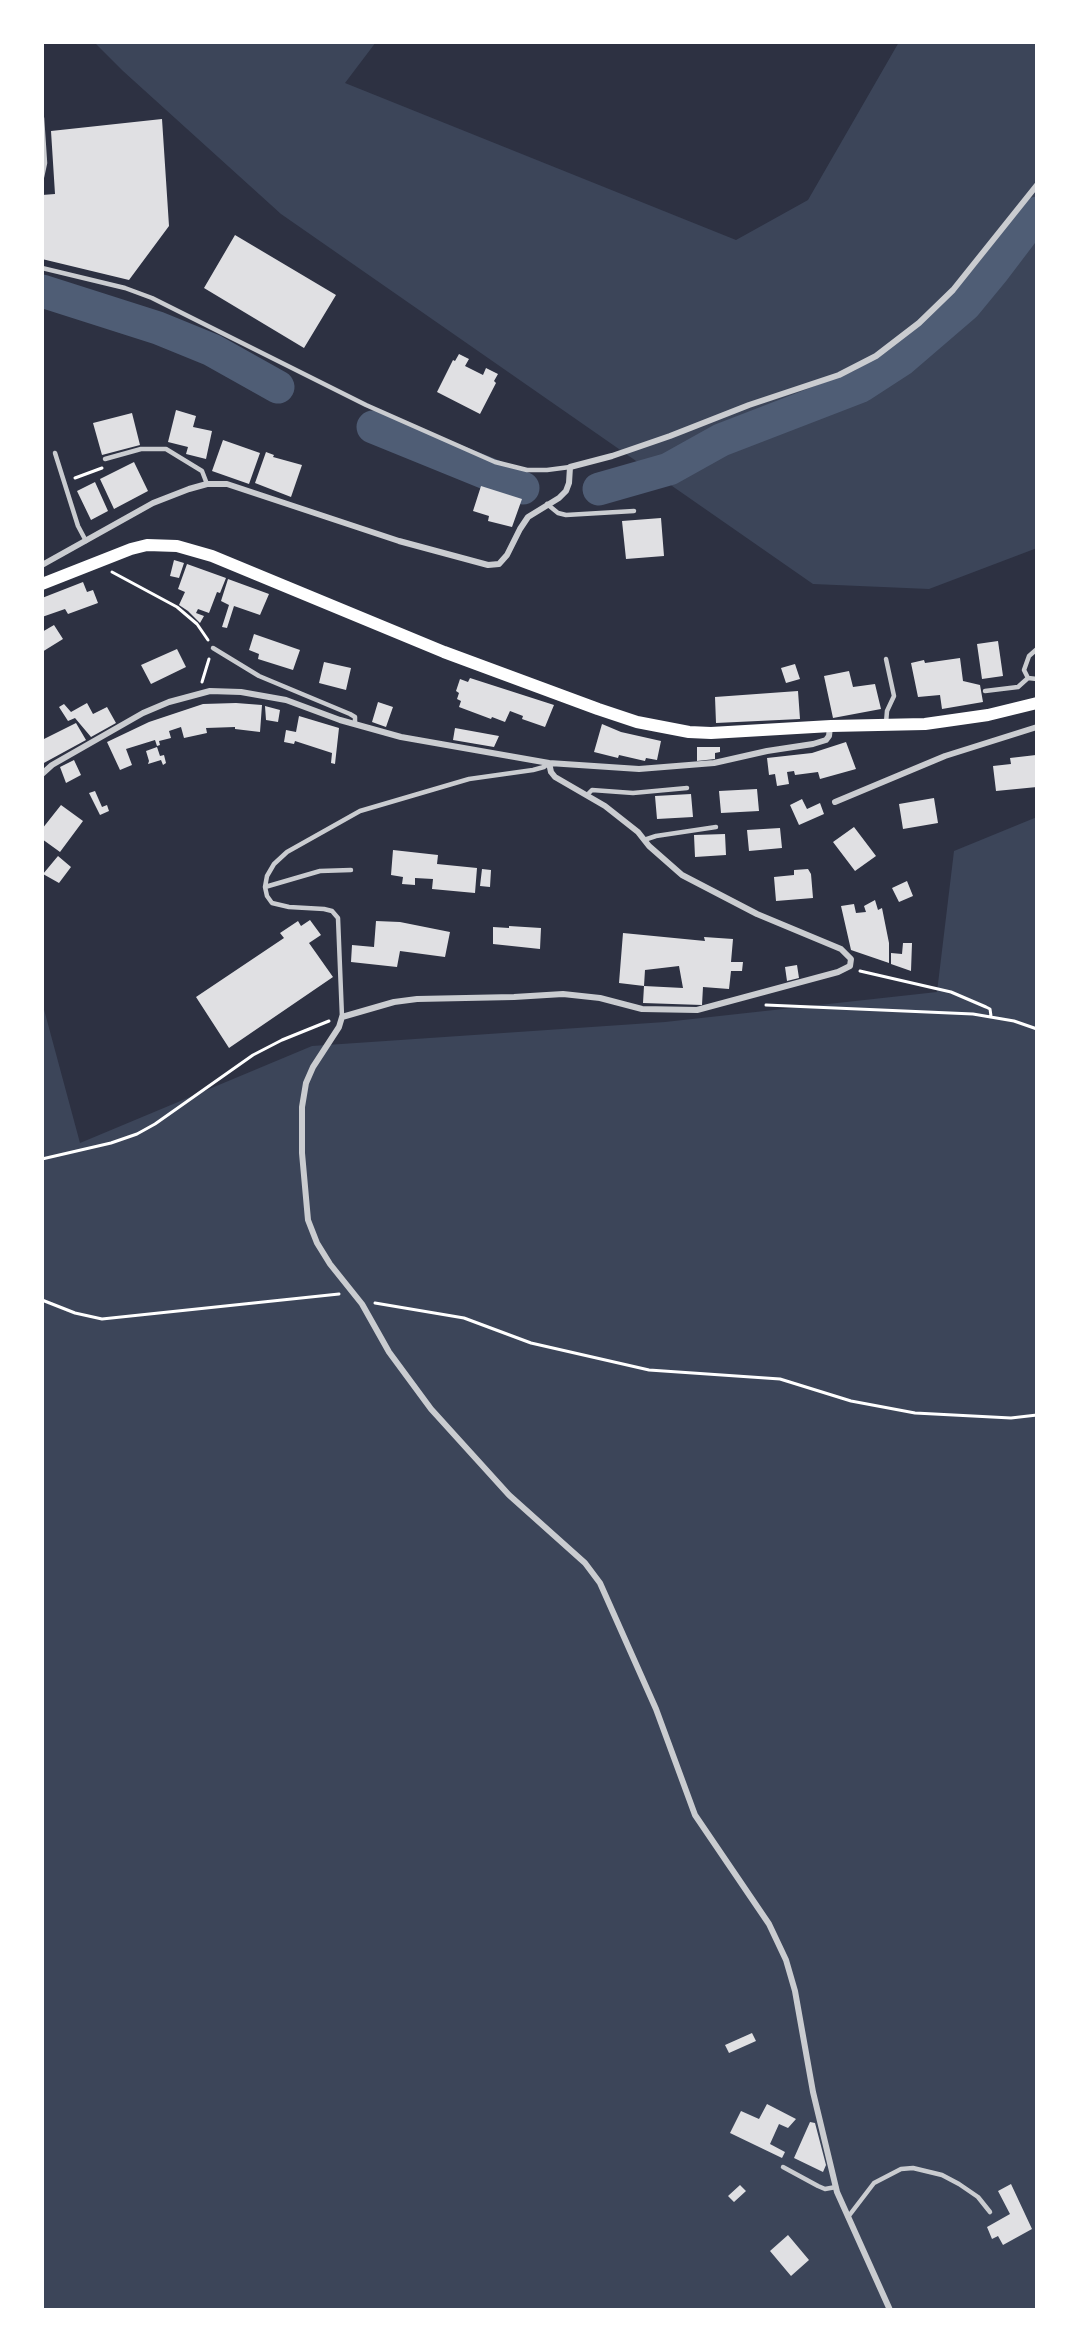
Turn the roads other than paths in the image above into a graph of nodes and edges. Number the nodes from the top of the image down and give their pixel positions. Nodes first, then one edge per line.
1 (42, 118) edge
2 (42, 177) edge
3 (1037, 184) edge
4 (42, 268) edge
5 (55, 453) dead end
6 (105, 459) road end
7 (570, 467) junction
8 (207, 484) junction
9 (547, 504) junction
10 (634, 511) dead end
11 (86, 541) junction
12 (42, 565) edge
13 (42, 584) edge
14 (213, 648) road end
15 (1037, 649) edge
16 (886, 659) dead end
17 (1028, 678) junction
18 (1037, 679) edge
19 (985, 691) dead end
20 (1037, 704) edge
21 (355, 724) junction
22 (831, 726) junction
23 (886, 726) junction
24 (1037, 727) edge
25 (549, 763) junction
26 (42, 774) edge
27 (687, 788) dead end
28 (587, 795) junction
29 (835, 802) dead end
30 (716, 827) dead end
31 (644, 840) junction
32 (351, 870) dead end
33 (265, 887) junction
34 (342, 1017) junction
35 (783, 2167) dead end
36 (836, 2187) junction
37 (990, 2212) dead end
38 (848, 2217) junction
39 (890, 2310) edge

1 - 2 lane
3 - 7 street
4 - 7 lane
5 - 11 lane
6 - 8 lane
7 - 9 street
8 - 9 street
8 - 11 street
9 - 10 lane
11 - 12 street
13 - 22 main road
14 - 21 lane
15 - 17 lane
16 - 23 lane
17 - 18 lane
17 - 19 lane
20 - 23 main road
21 - 25 street
21 - 26 street
22 - 23 main road
22 - 25 street
24 - 29 street
25 - 28 street
25 - 33 lane
27 - 28 lane
28 - 31 street
30 - 31 lane
31 - 34 street
32 - 33 lane
33 - 34 lane
34 - 36 street
35 - 36 lane
36 - 38 street
37 - 38 lane
38 - 39 street

